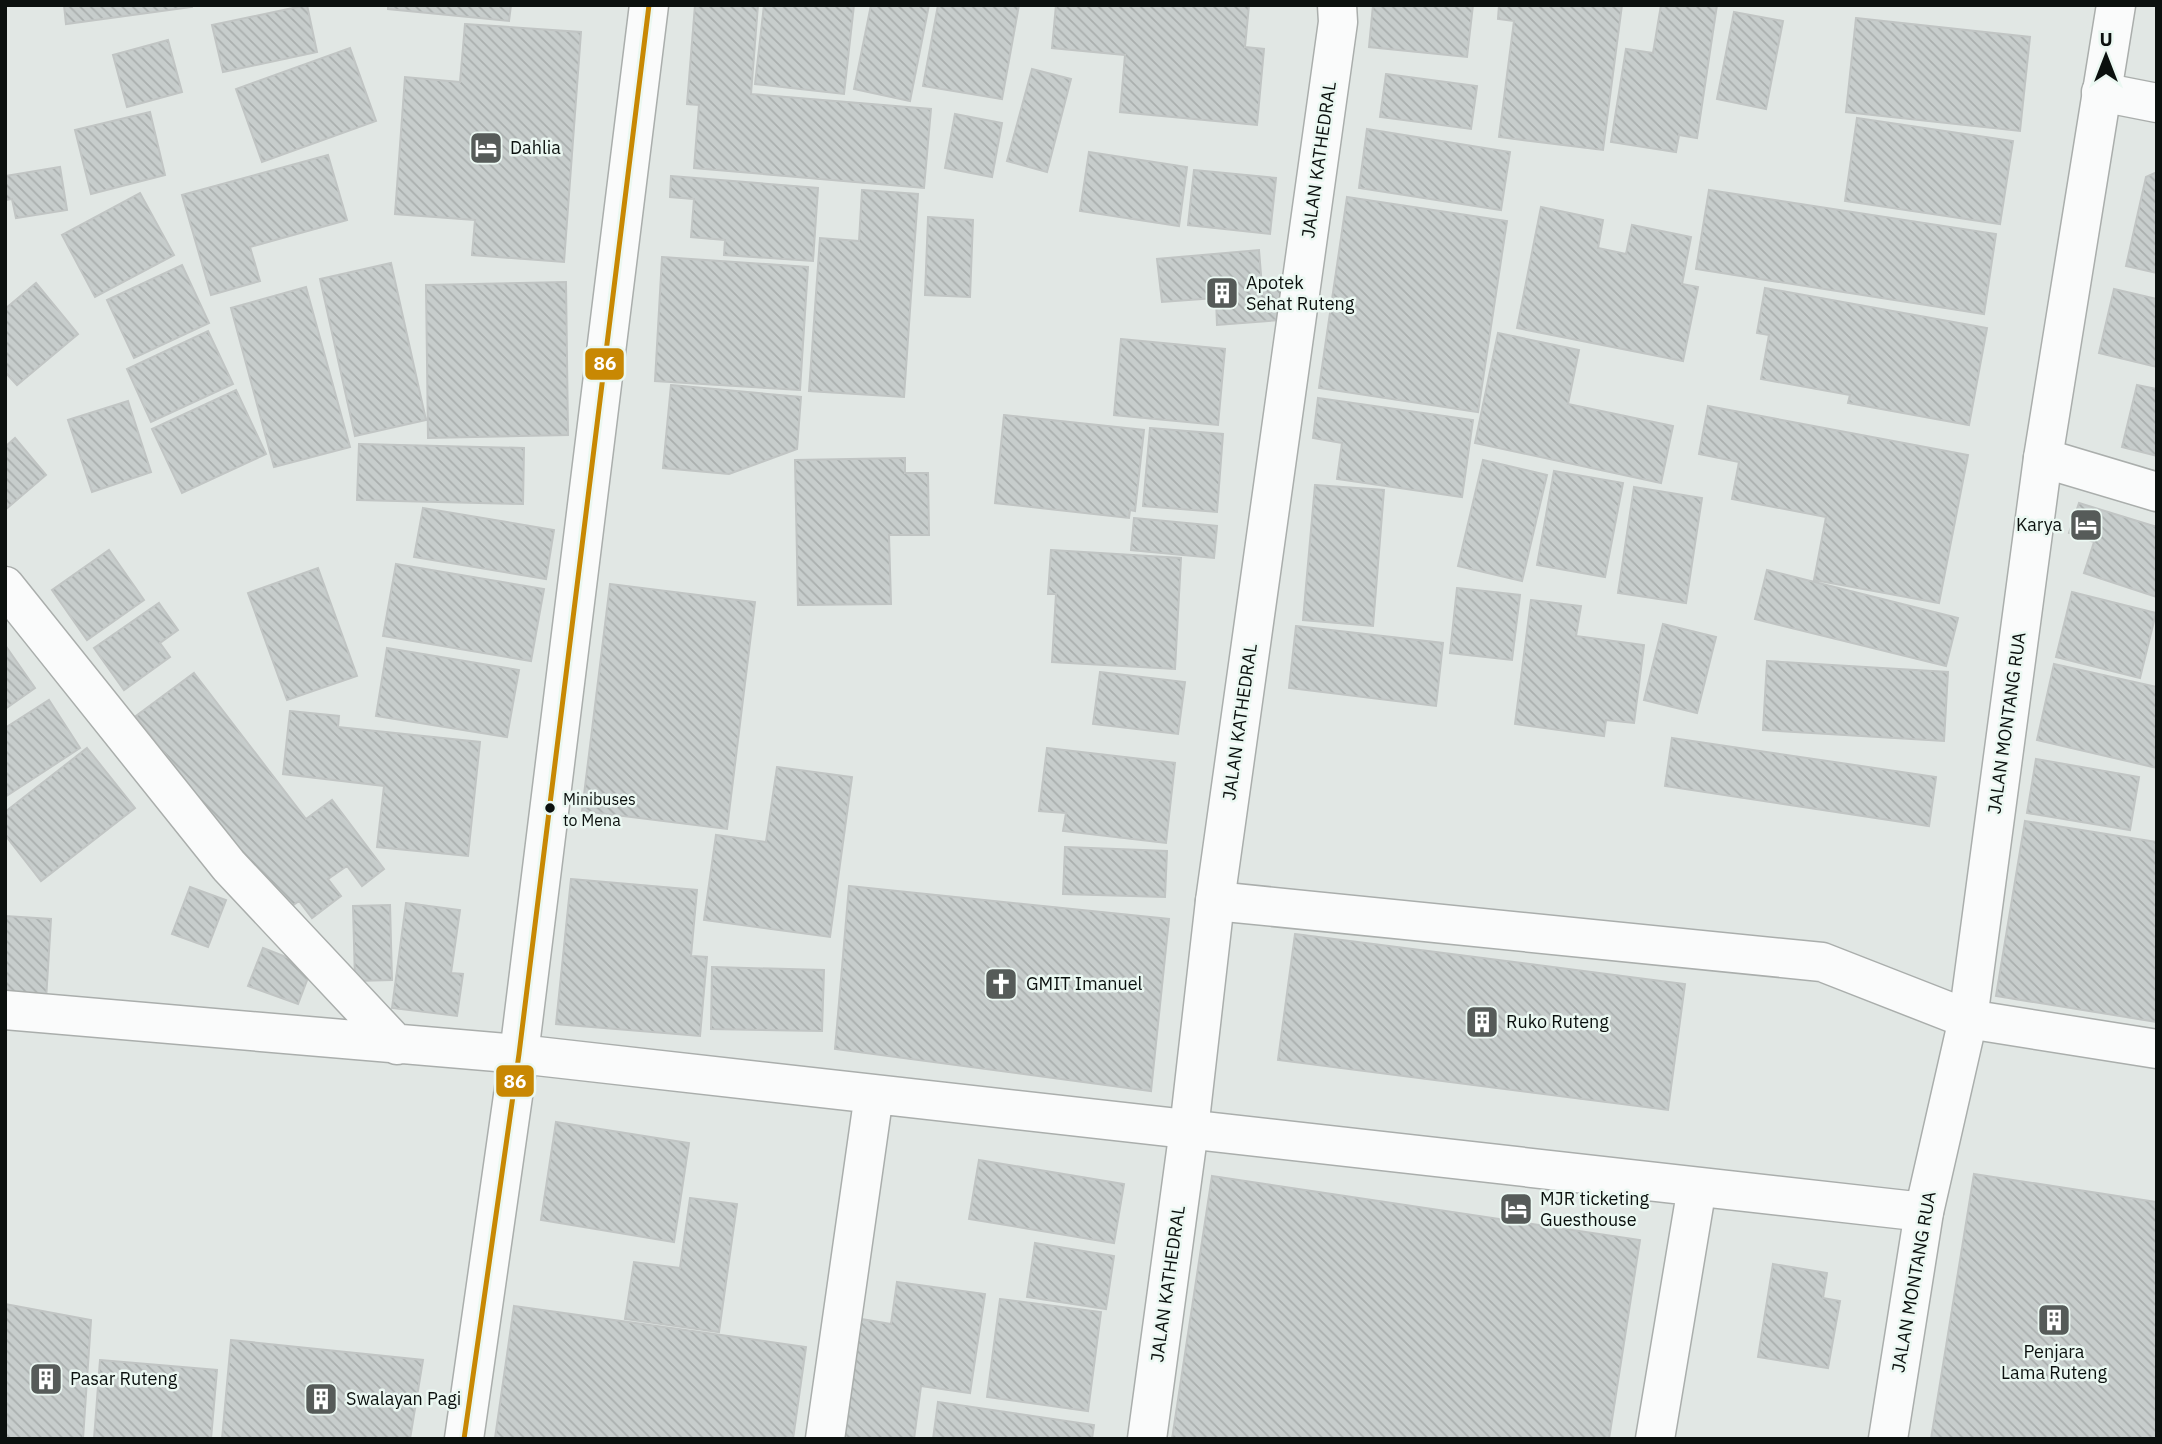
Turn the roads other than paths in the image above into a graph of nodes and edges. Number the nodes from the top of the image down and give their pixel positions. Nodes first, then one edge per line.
1 (649, 5) edge
2 (1337, 5) edge
3 (2116, 5) edge
4 (2101, 92) junction
5 (2157, 103) edge
6 (2043, 458) junction
7 (2157, 492) edge
8 (5, 586) edge
9 (1215, 901) junction
10 (5, 1010) edge
11 (1968, 1019) junction
12 (397, 1045) junction
13 (2157, 1049) edge
14 (519, 1054) junction
15 (874, 1094) junction
16 (1189, 1129) junction
17 (1697, 1187) junction
18 (1924, 1212) junction
19 (464, 1439) edge
20 (825, 1439) edge
21 (1147, 1439) edge
22 (1655, 1439) edge
23 (1888, 1439) edge

1 - 14 main road
2 - 9 main road, JALAN KATHEDRAL
3 - 4 main road, JALAN MONTANG RUA
4 - 5 main road
4 - 6 main road, JALAN MONTANG RUA
6 - 7 main road
6 - 11 main road, JALAN MONTANG RUA
8 - 12 main road
9 - 11 main road
9 - 16 main road, JALAN KATHEDRAL
10 - 12 main road
11 - 13 main road
11 - 18 main road, JALAN MONTANG RUA
12 - 14 main road
14 - 15 main road
14 - 19 main road
15 - 16 main road
15 - 20 main road
16 - 17 main road
16 - 21 main road, JALAN KATHEDRAL
17 - 18 main road
17 - 22 main road
18 - 23 main road, JALAN MONTANG RUA

